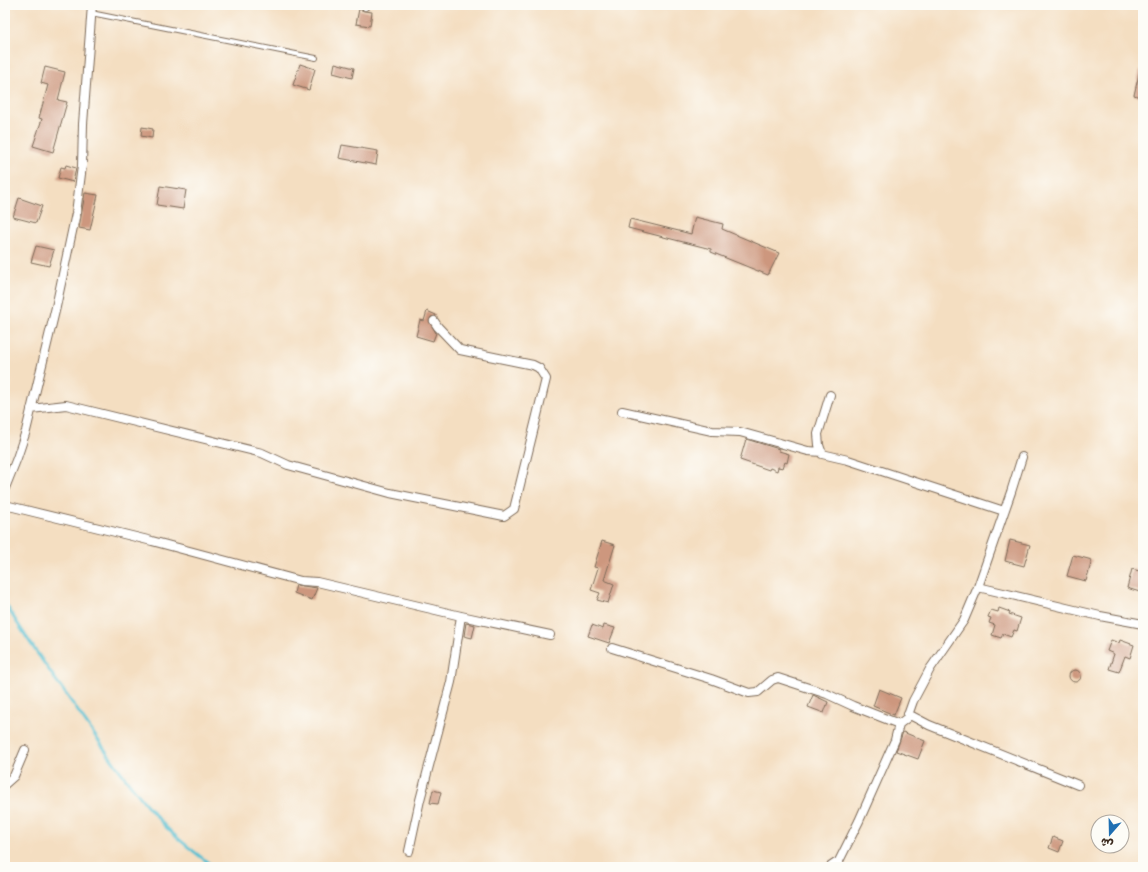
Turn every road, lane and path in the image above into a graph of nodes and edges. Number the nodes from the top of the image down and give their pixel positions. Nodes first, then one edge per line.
1 (92, 9) edge
2 (316, 58) dead end
3 (434, 321) dead end
4 (830, 395) dead end
5 (31, 409) junction
6 (622, 412) dead end
7 (822, 452) junction
8 (1022, 457) dead end
9 (5, 488) edge
10 (5, 505) edge
11 (1004, 511) junction
12 (978, 587) junction
13 (461, 616) junction
14 (1143, 624) edge
15 (550, 635) dead end
16 (612, 648) dead end
17 (908, 714) junction
18 (899, 724) junction
19 (25, 750) dead end
20 (5, 784) edge
21 (1078, 785) dead end
22 (409, 851) dead end
23 (841, 864) edge
24 (830, 867) edge

1 - 2 lane
1 - 5 street
3 - 5 street
4 - 7 street
5 - 9 street
6 - 7 street
7 - 11 street
8 - 11 street
10 - 13 street
11 - 12 street
12 - 14 street
12 - 17 street
13 - 15 street
13 - 22 street
16 - 18 street
17 - 18 street
17 - 21 street
18 - 23 street
19 - 20 street
23 - 24 street

